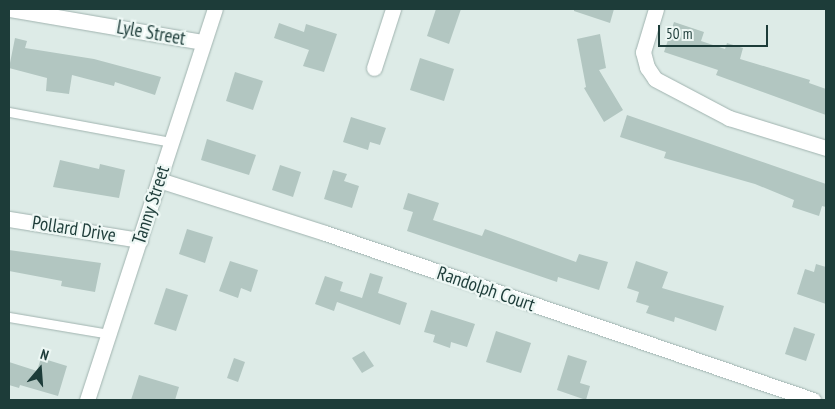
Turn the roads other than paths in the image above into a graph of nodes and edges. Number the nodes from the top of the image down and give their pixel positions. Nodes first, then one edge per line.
1 (10, 9) edge
2 (214, 9) edge
3 (393, 9) edge
4 (656, 9) edge
5 (203, 42) junction
6 (374, 68) dead end
7 (9, 112) edge
8 (171, 142) junction
9 (826, 148) edge
10 (159, 180) junction
11 (9, 219) edge
12 (140, 240) junction
13 (9, 317) edge
14 (109, 334) junction
15 (87, 400) edge
16 (812, 400) edge

1 - 5 street, Lyle Street
2 - 5 street, Tanny Street
3 - 6 street
4 - 9 street
5 - 8 street, Tanny Street
7 - 8 lane
8 - 10 street, Tanny Street
10 - 12 street, Tanny Street
10 - 16 street, Randolph Court
11 - 12 street, Pollard Drive
12 - 14 street, Tanny Street
13 - 14 lane
14 - 15 street, Tanny Street

